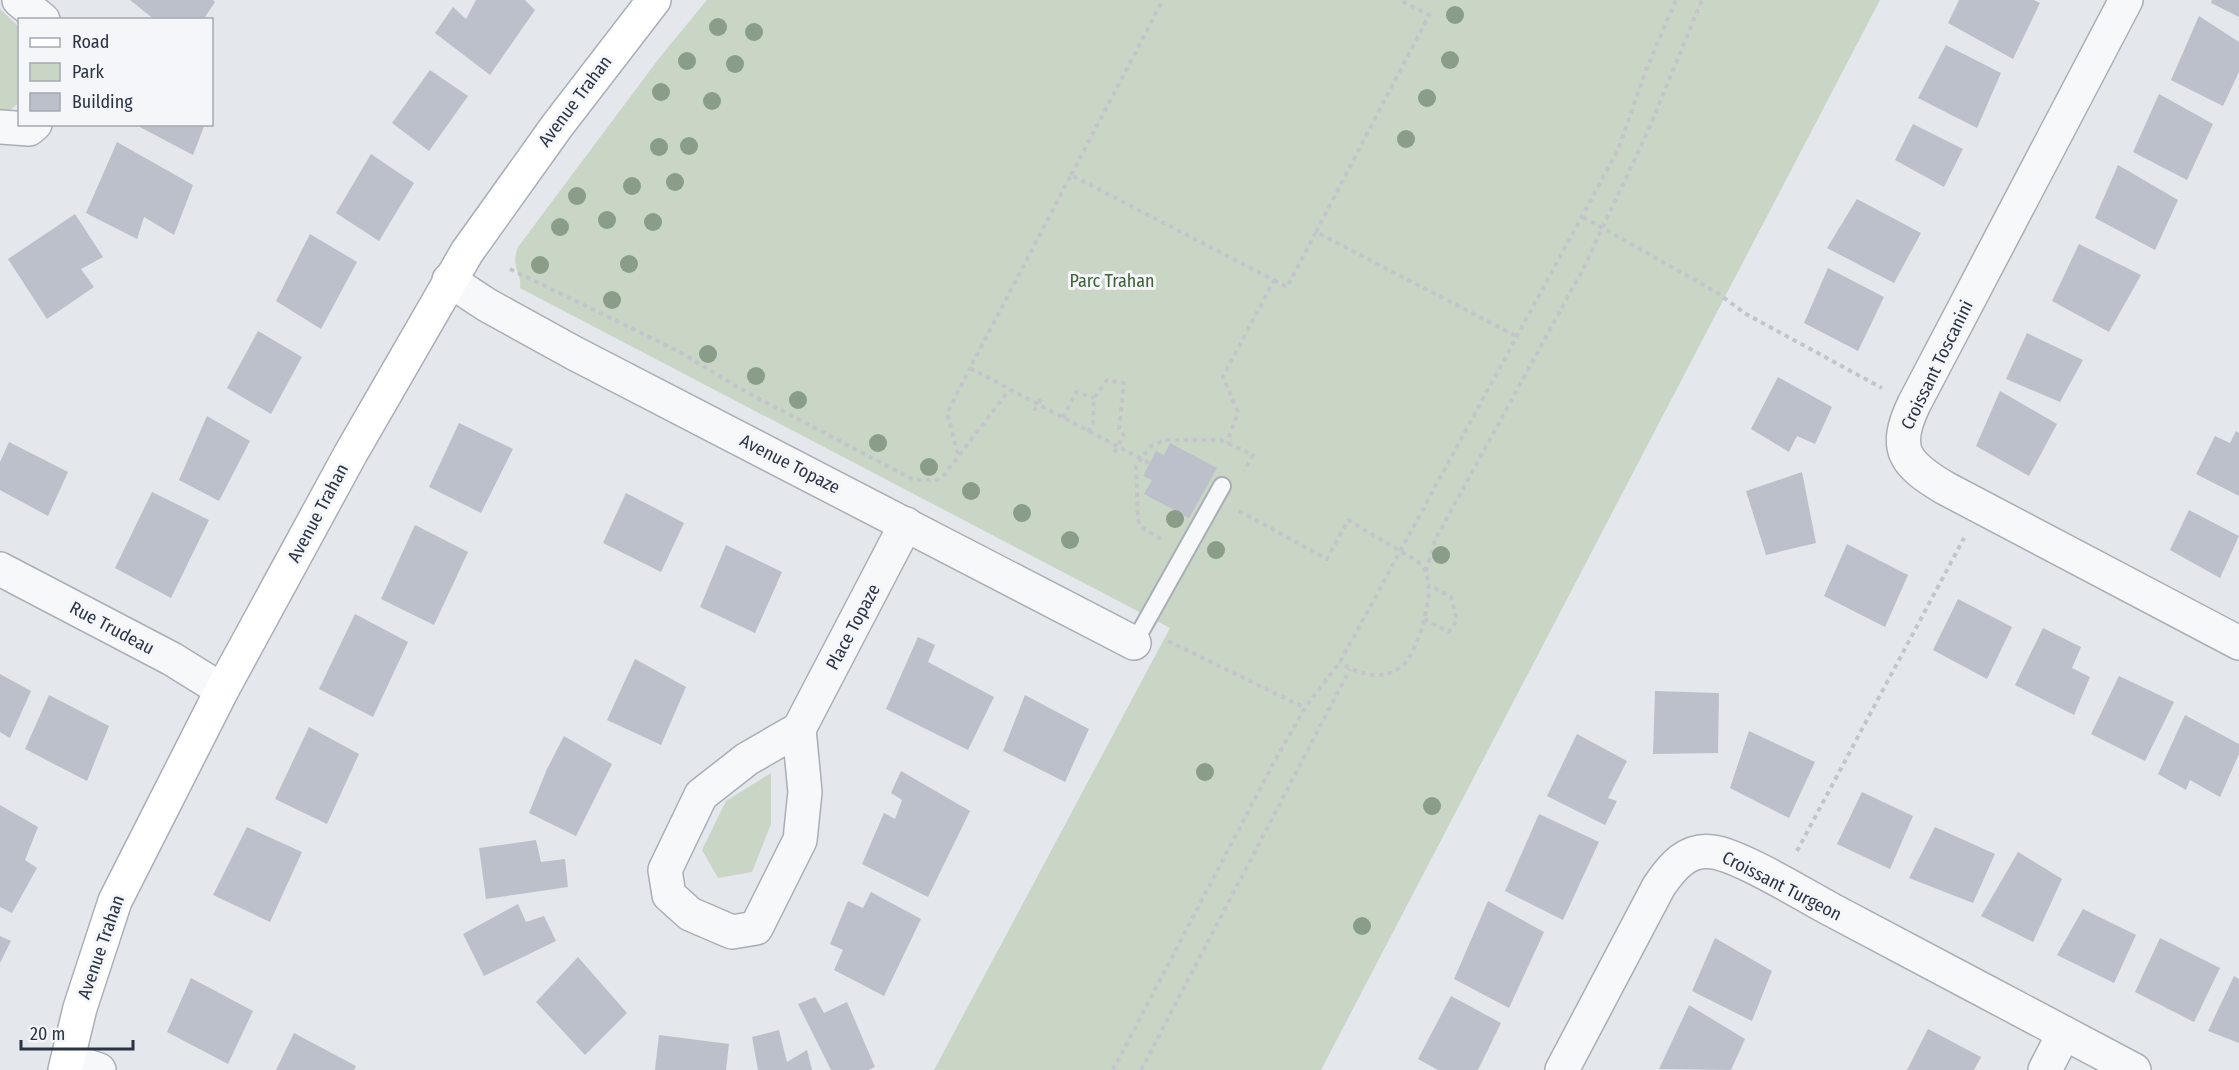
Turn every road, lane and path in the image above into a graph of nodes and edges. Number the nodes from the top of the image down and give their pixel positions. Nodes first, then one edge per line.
1 (19, 0) edge
2 (1162, 0) edge
3 (1400, 0) edge
4 (1676, 0) edge
5 (1702, 0) edge
6 (2126, 0) edge
7 (648, 2) edge
8 (40, 18) edge
9 (33, 126) edge
10 (0, 127) edge
11 (1071, 175) junction
12 (1583, 217) junction
13 (1603, 228) junction
14 (1316, 232) junction
15 (510, 269) dead end
16 (449, 280) junction
17 (1274, 280) junction
18 (1518, 337) junction
19 (970, 368) junction
20 (1009, 390) junction
21 (1888, 392) dead end
22 (1042, 398) dead end
23 (1094, 398) junction
24 (1037, 404) junction
25 (1034, 411) dead end
26 (1063, 418) junction
27 (1088, 432) junction
28 (1227, 443) junction
29 (1118, 447) junction
30 (1114, 453) dead end
31 (958, 454) junction
32 (1140, 459) junction
33 (1149, 464) dead end
34 (1242, 475) dead end
35 (927, 482) junction
36 (1222, 486) dead end
37 (924, 490) dead end
38 (1236, 510) dead end
39 (906, 524) junction
40 (1969, 529) dead end
41 (1185, 552) junction
42 (1402, 552) junction
43 (0, 569) edge
44 (1426, 571) junction
45 (1428, 585) junction
46 (1424, 619) junction
47 (1149, 641) junction
48 (2239, 643) edge
49 (1341, 662) junction
50 (1350, 669) junction
51 (222, 690) junction
52 (1305, 708) junction
53 (800, 729) junction
54 (1792, 861) dead end
55 (2064, 1033) junction
56 (67, 1065) edge
57 (99, 1070) edge
58 (1113, 1070) edge
59 (1141, 1070) edge
60 (1562, 1070) edge
61 (2044, 1070) edge
62 (2134, 1070) edge

1 - 8 street
2 - 11 path
3 - 14 path
4 - 12 path
5 - 13 path
6 - 48 street, Croissant Toscanini
7 - 16 street, Avenue Trahan
9 - 10 street
11 - 17 path
11 - 19 path
12 - 13 path
12 - 18 path
13 - 21 path
13 - 44 path
14 - 17 path
14 - 18 path
15 - 35 path
16 - 39 street, Avenue Topaze
16 - 51 street, Avenue Trahan
17 - 28 path
18 - 42 path
19 - 20 path
19 - 31 path
20 - 24 path
20 - 31 path
22 - 24 path
23 - 26 path
23 - 27 path
23 - 29 path
24 - 25 path
24 - 26 path
26 - 27 path
27 - 29 path
28 - 32 path
28 - 34 path
29 - 30 path
29 - 32 path
31 - 35 path
32 - 33 path
32 - 41 path
35 - 37 path
36 - 41 lane
38 - 42 path
39 - 47 street, Avenue Topaze
39 - 53 street, Place Topaze
40 - 54 path
41 - 47 lane
42 - 44 path
42 - 49 path
43 - 51 street, Rue Trudeau
44 - 45 path
45 - 46 path
45 - 46 path
46 - 50 path
47 - 52 path
49 - 50 path
49 - 52 path
50 - 59 path
51 - 56 street, Avenue Trahan
52 - 58 path
53 - 53 street
55 - 60 street, Croissant Turgeon
55 - 61 street
55 - 62 street, Croissant Turgeon
56 - 57 street

